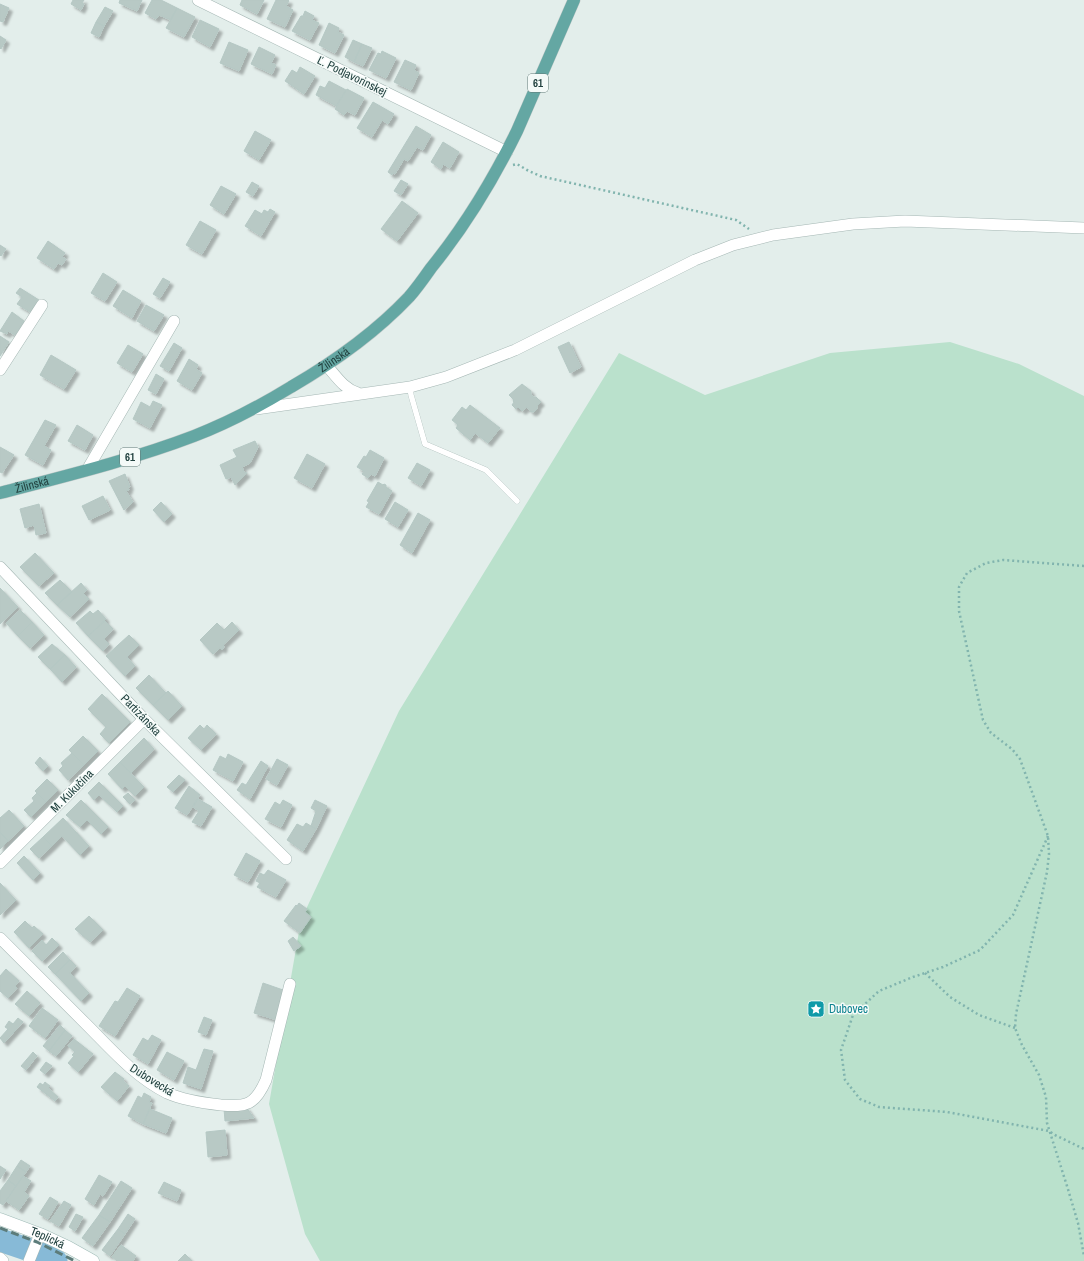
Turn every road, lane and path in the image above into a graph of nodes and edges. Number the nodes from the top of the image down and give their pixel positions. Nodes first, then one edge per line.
1 (198, 0) edge
2 (574, 0) edge
3 (506, 152) junction
4 (517, 164) dead end
5 (1084, 228) edge
6 (753, 232) dead end
7 (42, 306) dead end
8 (174, 321) dead end
9 (327, 366) junction
10 (0, 370) edge
11 (410, 386) junction
12 (358, 393) junction
13 (255, 409) junction
14 (87, 470) junction
15 (0, 493) edge
16 (517, 501) dead end
17 (1084, 566) edge
18 (0, 567) edge
19 (144, 719) junction
20 (1048, 836) junction
21 (286, 859) dead end
22 (0, 863) edge
23 (0, 938) edge
24 (925, 973) junction
25 (290, 984) dead end
26 (1015, 1028) junction
27 (1049, 1131) junction
28 (1084, 1149) edge
29 (0, 1219) edge
30 (40, 1234) junction
31 (1084, 1256) edge
32 (0, 1258) edge
33 (3, 1261) edge
34 (29, 1261) edge
35 (93, 1261) edge

1 - 3 street, Ľ. Podjavorinskej
2 - 3 main road, 61
3 - 9 main road, Žilinská / 61
4 - 6 path
5 - 11 street
7 - 10 street
8 - 14 street
9 - 12 street
9 - 13 main road, Žilinská / 61
11 - 12 street
11 - 16 lane
12 - 13 street
13 - 14 main road, Žilinská / 61
14 - 15 main road, Žilinská / 61
17 - 20 path
18 - 19 street, Partizánska
19 - 21 street, Partizánska
19 - 22 street, M. Kukučína
20 - 24 path
20 - 26 path
23 - 25 street, Dubovecká
24 - 26 path
24 - 27 path
26 - 27 path
27 - 28 path
27 - 31 path
29 - 30 main road, Teplická
30 - 34 street
30 - 35 main road, Teplická
32 - 33 street

